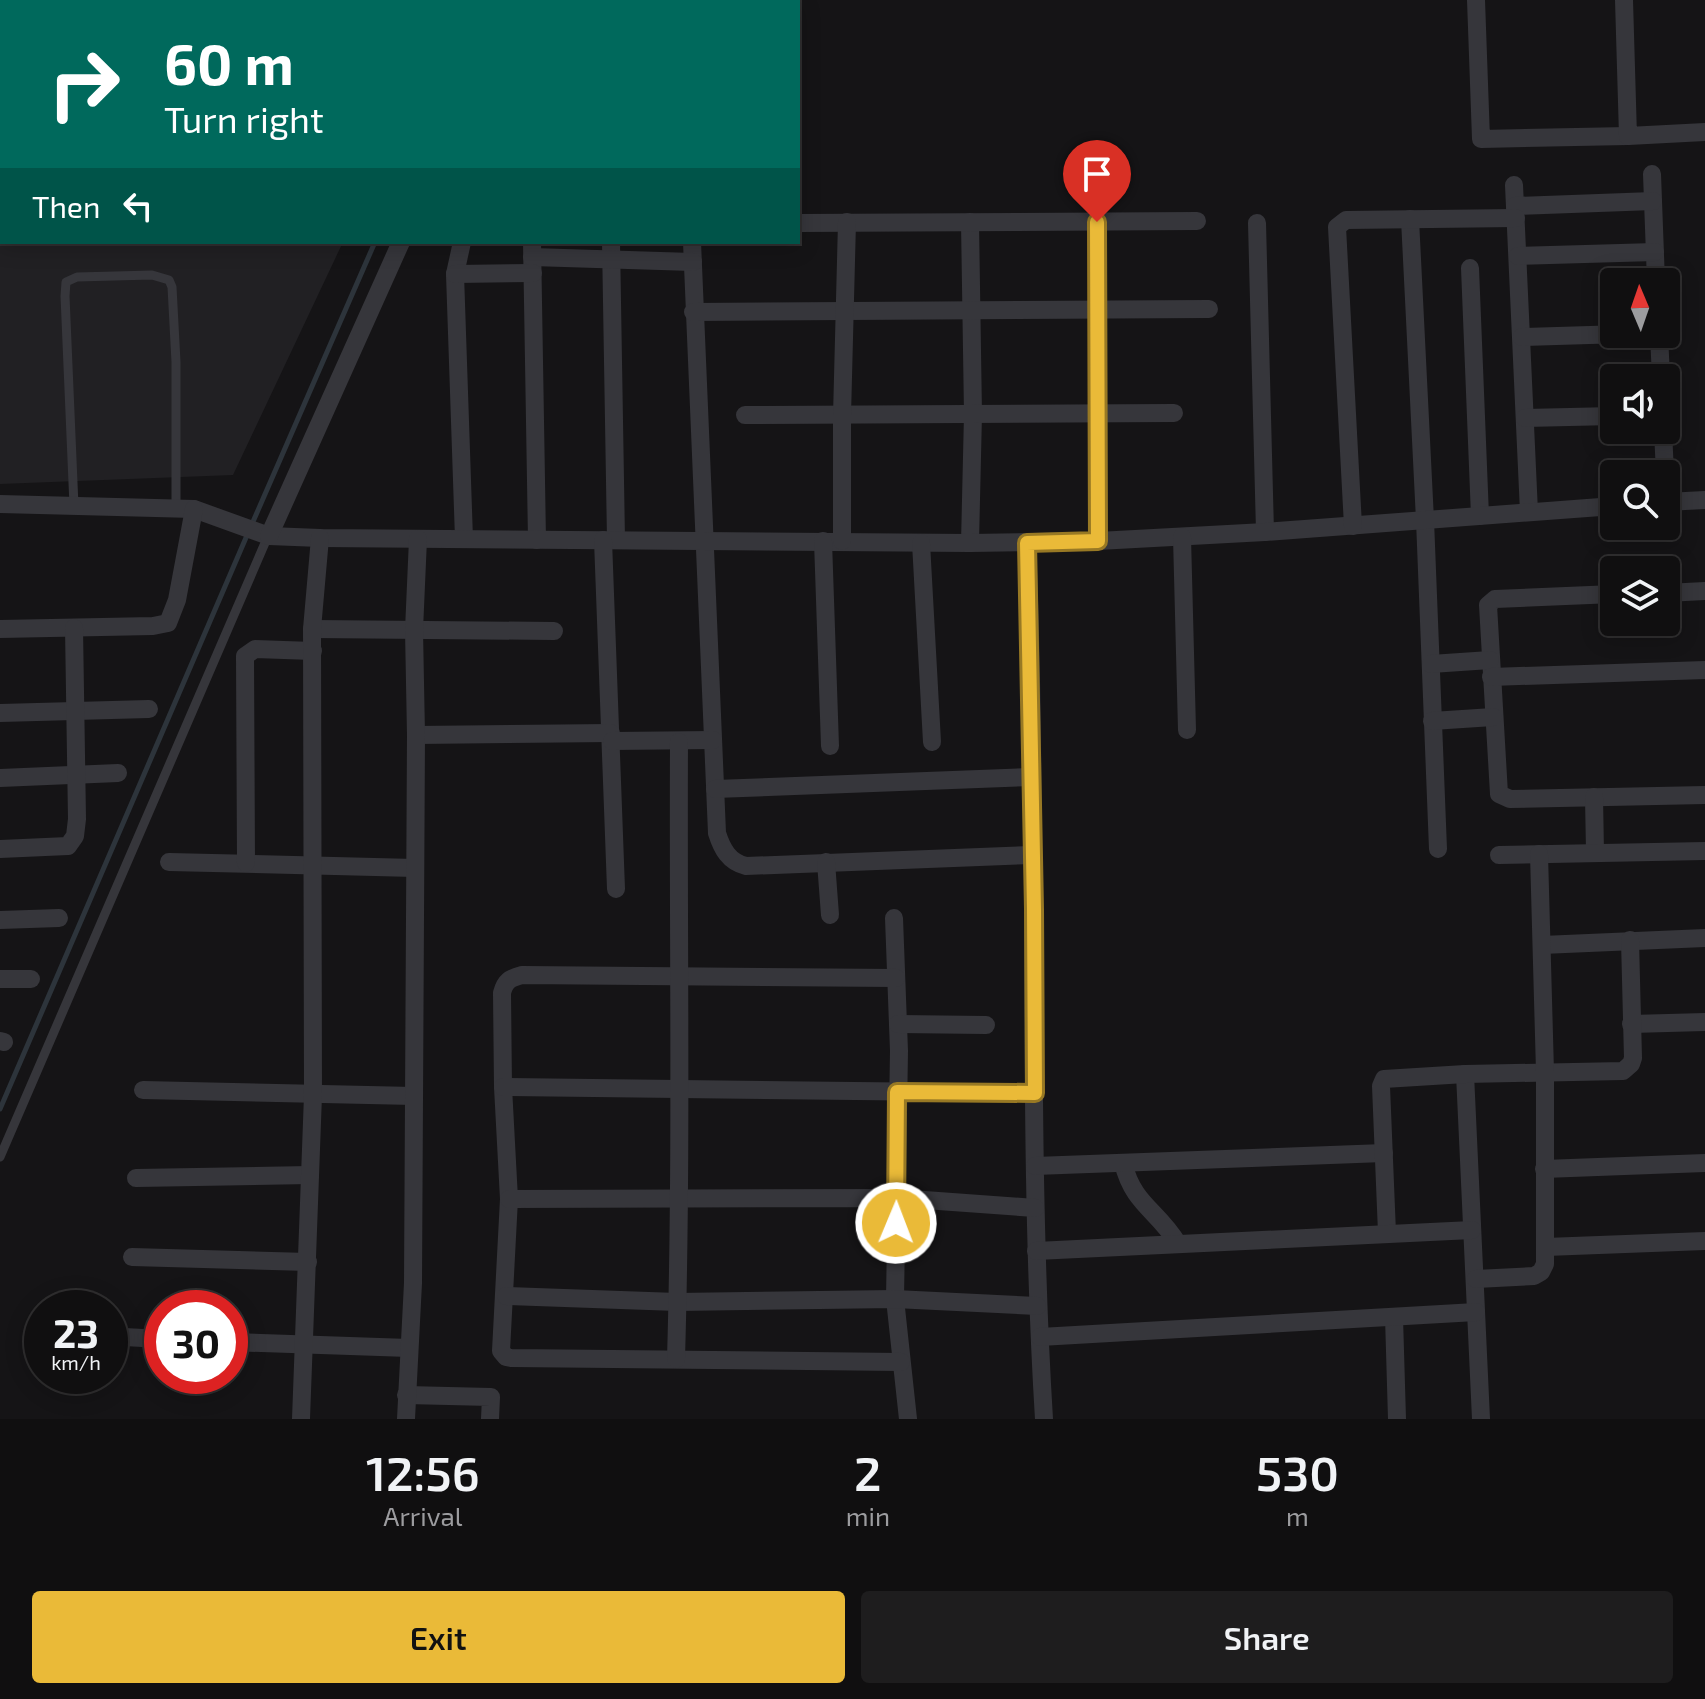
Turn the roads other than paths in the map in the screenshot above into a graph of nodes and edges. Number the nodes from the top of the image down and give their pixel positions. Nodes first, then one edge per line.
1 (1476, 0) edge
2 (1624, 0) edge
3 (1705, 132) edge
4 (1628, 136) junction
5 (1652, 174) dead end
6 (1514, 185) dead end
7 (1653, 201) junction
8 (1516, 212) junction
9 (1410, 219) junction
10 (1197, 221) dead end
11 (847, 222) junction
12 (970, 222) junction
13 (1097, 222) junction
14 (800, 223) edge
15 (1257, 223) dead end
16 (400, 244) edge
17 (462, 244) edge
18 (692, 244) edge
19 (611, 251) edge
20 (1655, 252) junction
21 (1518, 256) junction
22 (532, 257) edge
23 (693, 262) junction
24 (1470, 268) dead end
25 (1656, 268) edge
26 (455, 274) junction
27 (1209, 309) dead end
28 (1097, 310) junction
29 (844, 311) junction
30 (972, 311) junction
31 (693, 312) junction
32 (1600, 335) edge
33 (1522, 337) junction
34 (1174, 413) dead end
35 (973, 414) junction
36 (1098, 414) junction
37 (745, 415) dead end
38 (842, 416) junction
39 (1600, 416) edge
40 (1525, 418) junction
41 (1705, 500) edge
42 (1680, 501) edge
43 (0, 504) edge
44 (74, 506) junction
45 (1600, 507) edge
46 (185, 508) junction
47 (1529, 512) junction
48 (1480, 516) junction
49 (1425, 520) junction
50 (1353, 526) junction
51 (1265, 532) junction
52 (265, 535) junction
53 (1182, 537) junction
54 (320, 538) junction
55 (418, 539) junction
56 (464, 539) junction
57 (537, 540) junction
58 (609, 540) junction
59 (704, 540) junction
60 (823, 541) junction
61 (842, 541) junction
62 (1098, 541) junction
63 (921, 543) junction
64 (970, 543) junction
65 (1027, 543) junction
66 (1705, 591) edge
67 (1680, 592) edge
68 (1600, 595) edge
69 (74, 628) junction
70 (0, 629) edge
71 (312, 629) junction
72 (414, 630) junction
73 (554, 631) dead end
74 (313, 651) junction
75 (1431, 664) junction
76 (1491, 668) junction
77 (1705, 670) edge
78 (149, 709) dead end
79 (76, 711) junction
80 (0, 713) edge
81 (1493, 717) junction
82 (1432, 721) junction
83 (1187, 730) dead end
84 (416, 735) junction
85 (612, 737) junction
86 (713, 740) junction
87 (679, 742) junction
88 (932, 742) dead end
89 (830, 746) dead end
90 (118, 773) dead end
91 (78, 775) junction
92 (1031, 777) junction
93 (0, 778) edge
94 (715, 789) junction
95 (1705, 795) edge
96 (1594, 797) junction
97 (0, 849) edge
98 (1438, 849) dead end
99 (1705, 851) edge
100 (1595, 852) junction
101 (1539, 854) junction
102 (1032, 855) junction
103 (1499, 855) dead end
104 (169, 862) dead end
105 (826, 862) junction
106 (246, 863) junction
107 (313, 865) junction
108 (415, 868) junction
109 (616, 889) dead end
110 (830, 915) dead end
111 (59, 918) dead end
112 (894, 918) dead end
113 (0, 920) edge
114 (1705, 938) edge
115 (1630, 940) junction
116 (1542, 945) junction
117 (678, 978) junction
118 (896, 978) junction
119 (0, 979) edge
120 (31, 979) dead end
121 (1705, 1022) edge
122 (898, 1024) junction
123 (1631, 1024) junction
124 (986, 1025) dead end
125 (1545, 1072) junction
126 (1465, 1074) junction
127 (503, 1087) junction
128 (680, 1088) junction
129 (143, 1090) dead end
130 (897, 1092) junction
131 (1035, 1093) junction
132 (313, 1095) junction
133 (414, 1096) junction
134 (1384, 1153) junction
135 (0, 1157) edge
136 (1123, 1163) junction
137 (1705, 1163) edge
138 (1035, 1166) junction
139 (1544, 1169) junction
140 (310, 1175) junction
141 (136, 1178) dead end
142 (897, 1198) junction
143 (509, 1199) junction
144 (679, 1200) junction
145 (1035, 1208) junction
146 (1472, 1230) junction
147 (1387, 1233) junction
148 (1705, 1241) edge
149 (1178, 1244) junction
150 (1546, 1247) junction
151 (1036, 1251) junction
152 (132, 1257) dead end
153 (308, 1262) junction
154 (1476, 1279) junction
155 (506, 1296) junction
156 (895, 1299) junction
157 (677, 1302) junction
158 (1037, 1306) junction
159 (1476, 1312) junction
160 (1394, 1317) junction
161 (1040, 1337) junction
162 (248, 1342) edge
163 (304, 1344) junction
164 (409, 1348) junction
165 (676, 1359) junction
166 (901, 1362) junction
167 (406, 1395) junction
168 (301, 1419) edge
169 (406, 1419) edge
170 (490, 1419) edge
171 (908, 1419) edge
172 (1044, 1419) edge
173 (1397, 1419) edge
174 (1481, 1419) edge

1 - 4 street
2 - 4 street
3 - 4 street
5 - 7 street
6 - 8 street
7 - 8 street
7 - 20 street
8 - 9 street
8 - 21 street
9 - 49 street
9 - 50 street
10 - 13 street
11 - 12 street
11 - 14 street
11 - 29 street
12 - 13 street
12 - 30 street
13 - 28 street
15 - 51 street
16 - 52 street
17 - 26 street
18 - 23 street
19 - 22 street
19 - 23 street
19 - 58 street
20 - 21 street
20 - 25 street
21 - 33 street
22 - 26 street
22 - 57 street
23 - 31 street
24 - 48 street
26 - 56 street
27 - 28 street
28 - 30 street
28 - 36 street
29 - 30 street
29 - 31 street
29 - 38 street
30 - 35 street
31 - 59 street
32 - 33 street
33 - 40 street
34 - 36 street
35 - 36 street
35 - 38 street
35 - 64 street
36 - 62 street
37 - 38 street
38 - 61 street
39 - 40 street
40 - 47 street
41 - 42 street
43 - 44 street
44 - 46 street
44 - 46 lane
45 - 47 street
46 - 52 street
46 - 69 street
47 - 48 street
48 - 49 street
49 - 50 street
49 - 75 street
50 - 51 street
51 - 53 street
52 - 54 street
52 - 135 lane
53 - 62 street
53 - 83 street
54 - 55 street
54 - 71 street
55 - 56 street
55 - 72 street
56 - 57 street
57 - 58 street
58 - 59 street
58 - 85 street
59 - 60 street
59 - 86 street
60 - 61 street
60 - 89 street
61 - 63 street
62 - 65 street
63 - 64 street
63 - 88 street
64 - 65 street
65 - 92 street
66 - 67 street
68 - 76 street
69 - 70 street
69 - 79 street
71 - 72 street
71 - 74 street
72 - 73 street
72 - 84 street
74 - 106 street
74 - 107 street
75 - 76 street
75 - 82 street
76 - 77 street
76 - 81 street
78 - 79 street
79 - 80 street
79 - 91 street
81 - 82 street
81 - 96 street
82 - 98 street
84 - 85 street
84 - 108 street
85 - 87 street
85 - 109 street
86 - 87 street
86 - 94 street
87 - 117 street
90 - 91 street
91 - 93 street
91 - 97 street
92 - 94 street
92 - 102 street
94 - 105 street
95 - 96 street
96 - 100 street
99 - 100 street
100 - 101 street
101 - 103 street
101 - 116 street
102 - 105 street
102 - 131 street
104 - 106 street
105 - 110 street
106 - 107 street
107 - 108 street
107 - 132 street
108 - 133 street
111 - 113 street
112 - 118 street
114 - 115 street
115 - 116 street
115 - 123 street
116 - 125 street
117 - 118 street
117 - 127 street
117 - 128 street
118 - 122 street
119 - 120 street
121 - 123 street
122 - 124 street
122 - 130 street
123 - 125 street
125 - 126 street
125 - 139 street
126 - 134 street
126 - 146 street
127 - 128 street
127 - 143 street
128 - 130 street
128 - 144 street
129 - 132 street
130 - 131 street
130 - 142 street
131 - 138 street
132 - 133 street
132 - 140 street
133 - 164 street
134 - 136 street
134 - 147 street
136 - 138 street
136 - 149 street
137 - 139 street
138 - 145 street
139 - 150 street
140 - 141 street
140 - 153 street
142 - 144 street
142 - 145 street
142 - 156 street
143 - 144 street
143 - 155 street
144 - 157 street
145 - 151 street
146 - 147 street
146 - 154 street
147 - 149 street
148 - 150 street
149 - 151 street
150 - 154 street
151 - 158 street
152 - 153 street
153 - 163 street
154 - 159 street
155 - 157 street
155 - 165 street
156 - 157 street
156 - 158 street
156 - 166 street
157 - 165 street
158 - 161 street
159 - 160 street
159 - 174 street
160 - 161 street
160 - 173 street
161 - 172 street
162 - 163 street
163 - 164 street
163 - 168 street
164 - 167 street
165 - 166 street
166 - 171 street
167 - 169 street
167 - 170 street

